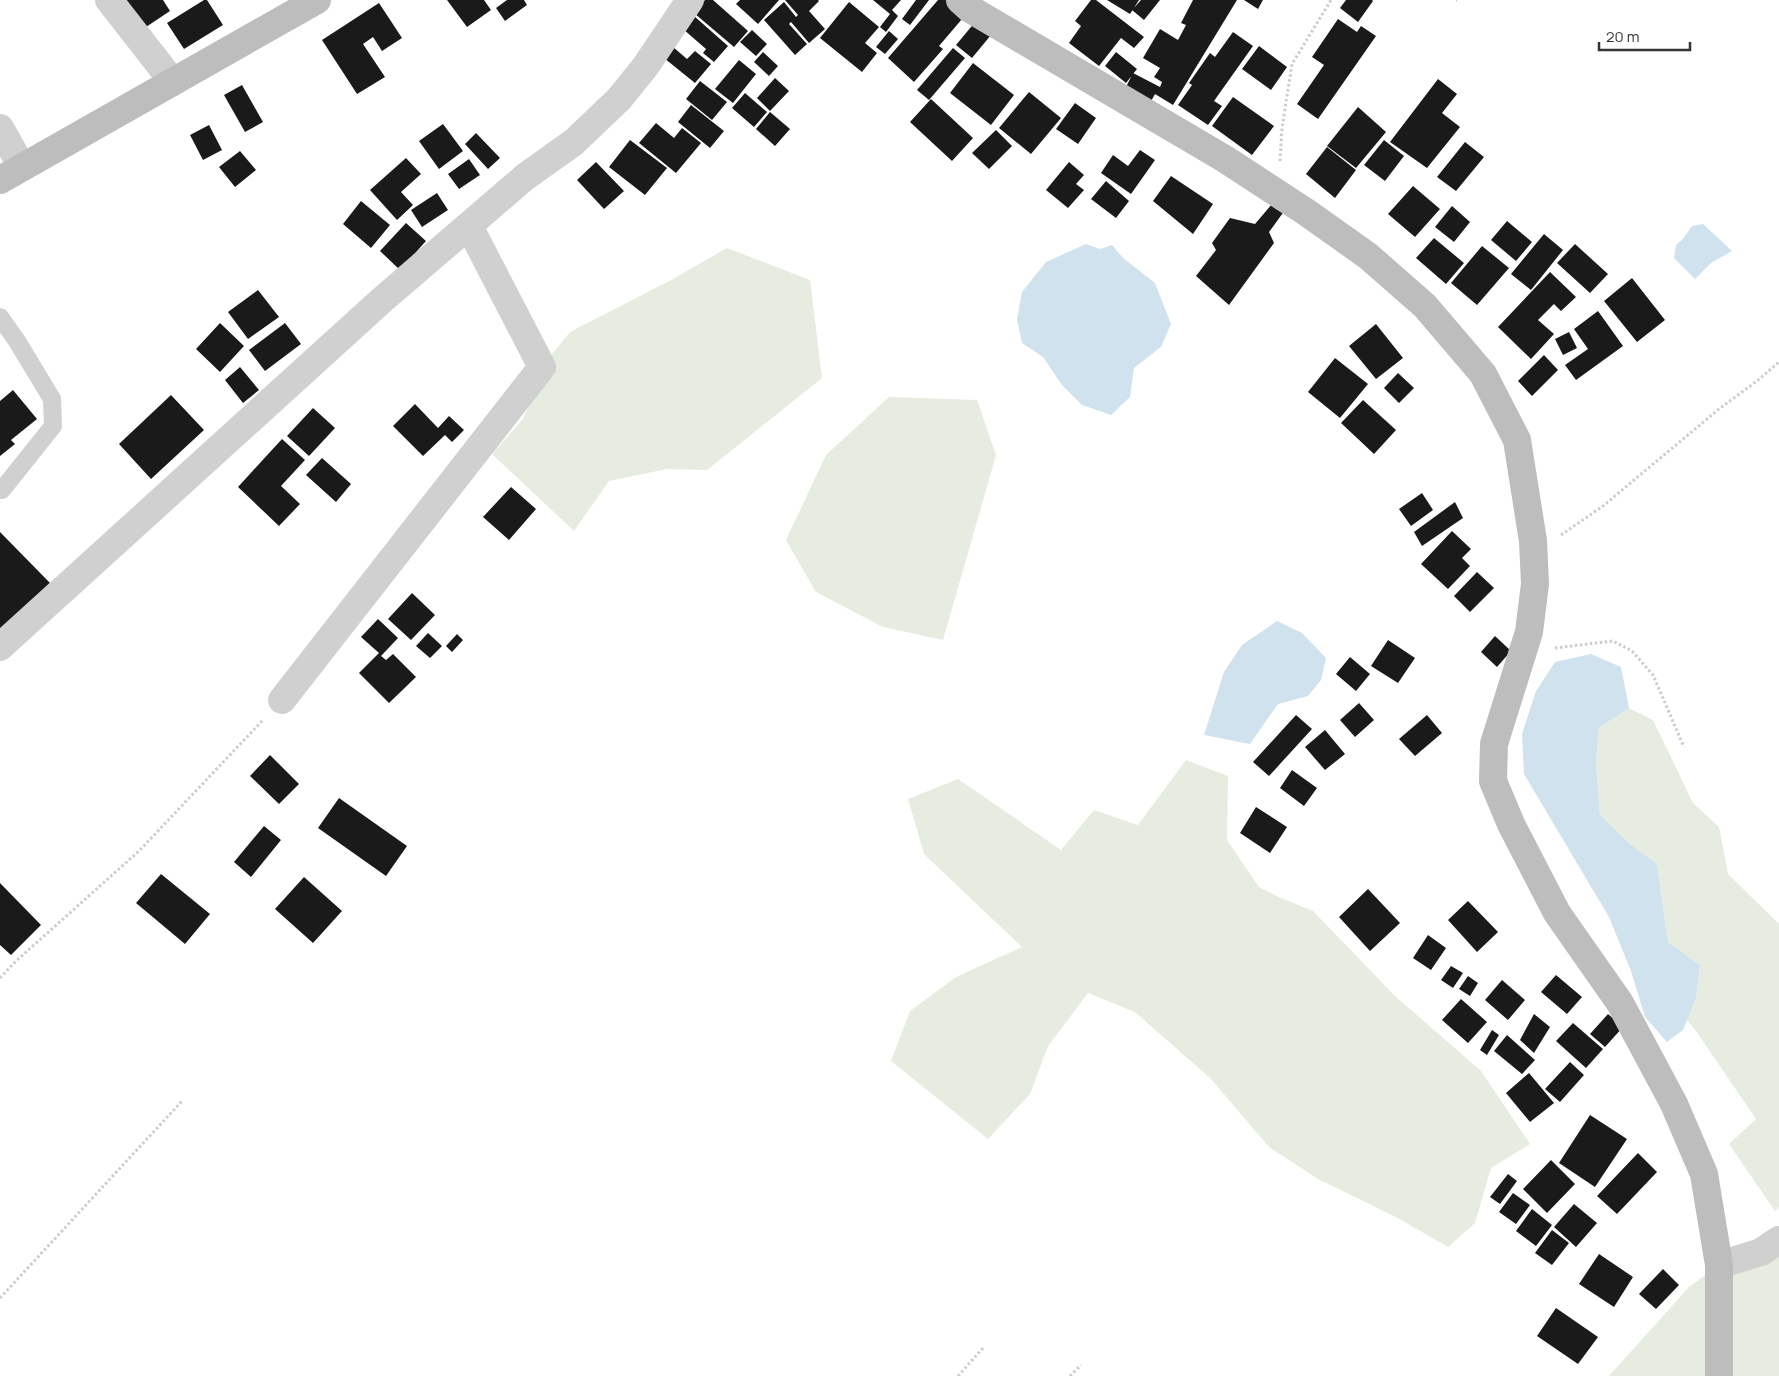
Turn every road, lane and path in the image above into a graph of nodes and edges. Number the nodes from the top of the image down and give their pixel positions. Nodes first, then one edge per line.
1 (109, 0) edge
2 (317, 0) edge
3 (690, 0) edge
4 (960, 0) edge
5 (1331, 0) edge
6 (173, 82) junction
7 (0, 128) edge
8 (11, 173) edge
9 (1278, 194) junction
10 (470, 226) junction
11 (0, 317) edge
12 (1779, 362) edge
13 (2, 490) dead end
14 (1530, 527) junction
15 (0, 647) edge
16 (1524, 647) junction
17 (282, 700) joint
18 (1684, 747) dead end
19 (0, 978) edge
20 (183, 1100) dead end
21 (1779, 1240) edge
22 (1719, 1264) junction
23 (0, 1298) edge
24 (983, 1348) dead end
25 (1081, 1365) dead end
26 (958, 1376) edge
27 (1070, 1376) edge
28 (1719, 1376) edge

1 - 6 street
2 - 6 street
3 - 10 street
4 - 9 street
5 - 9 path
6 - 8 street
7 - 8 street
9 - 14 street
10 - 15 street
10 - 17 street
11 - 13 lane
12 - 14 path
14 - 16 street
16 - 18 path
16 - 22 street
17 - 19 path
20 - 23 path
21 - 22 street
22 - 28 street
24 - 26 path
25 - 27 path

